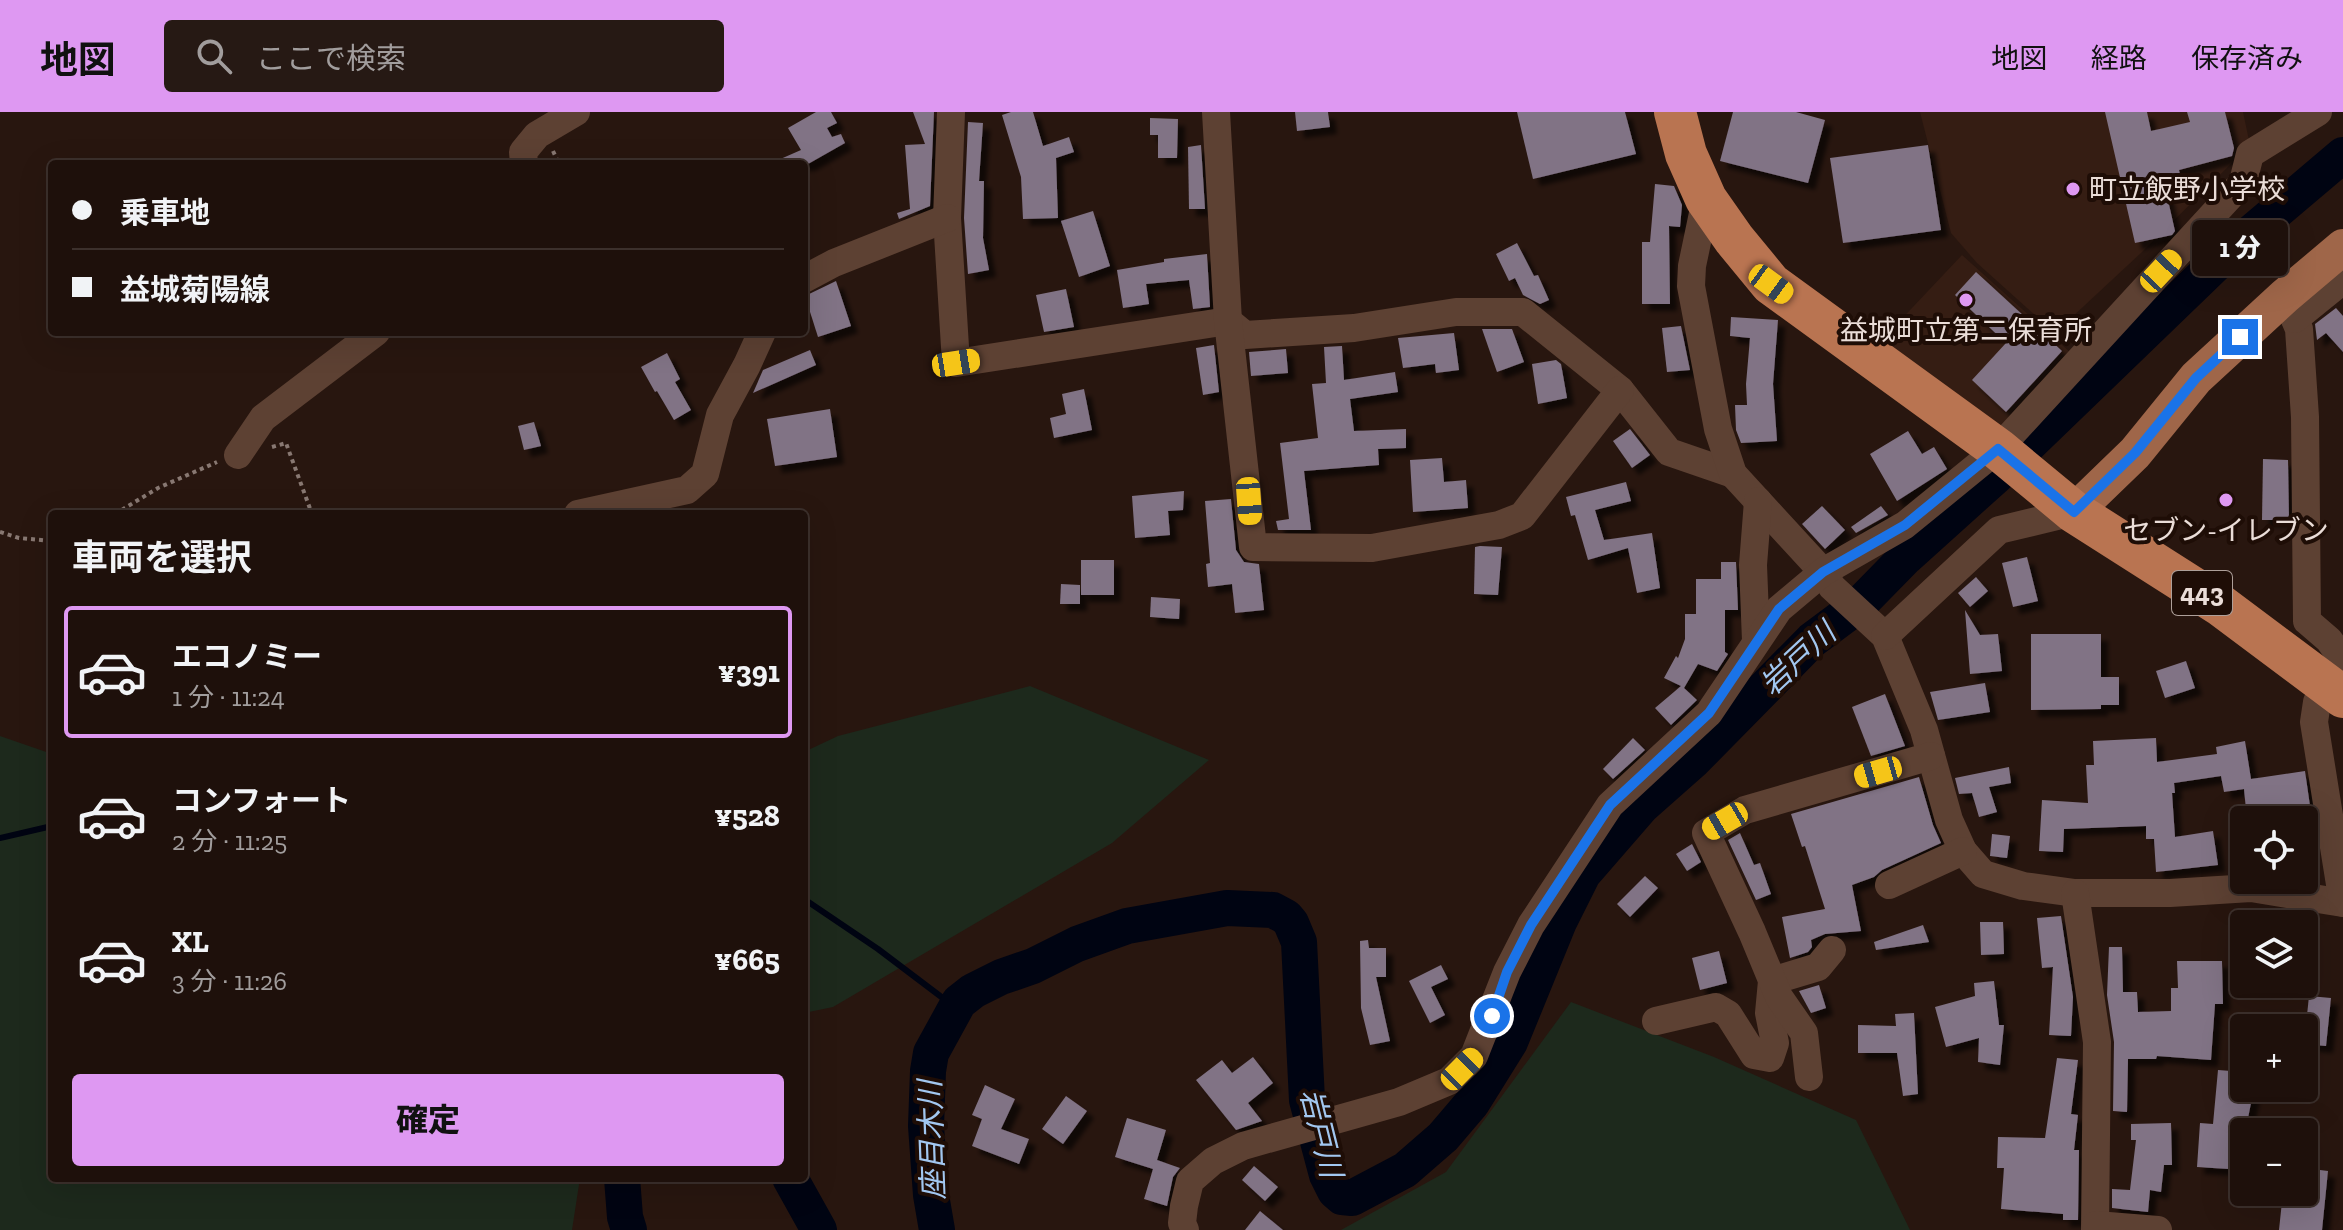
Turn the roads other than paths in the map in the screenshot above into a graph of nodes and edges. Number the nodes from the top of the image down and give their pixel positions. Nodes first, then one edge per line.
1 (576, 112) edge
2 (951, 112) edge
3 (1216, 112) edge
4 (1675, 112) edge
5 (2318, 112) edge
6 (524, 160) edge
7 (1706, 199) junction
8 (947, 218) junction
9 (2343, 247) edge
10 (808, 277) edge
11 (2343, 280) edge
12 (2290, 308) junction
13 (1228, 321) junction
14 (371, 336) edge
15 (760, 336) edge
16 (1620, 390) junction
17 (1998, 449) junction
18 (238, 455) road end
19 (1733, 474) junction
20 (1758, 501) junction
21 (2065, 505) junction
22 (596, 510) edge
23 (1827, 580) junction
24 (1885, 636) junction
25 (1756, 641) junction
26 (2339, 684) edge
27 (1931, 756) junction
28 (1963, 851) junction
29 (2340, 869) edge
30 (1889, 885) dead end
31 (2075, 893) junction
32 (2343, 903) edge
33 (1832, 950) dead end
34 (1772, 981) junction
35 (1656, 1021) dead end
36 (1809, 1077) dead end
37 (2096, 1228) edge
38 (1185, 1230) edge
39 (2158, 1230) edge

1 - 6 street
2 - 8 street
3 - 13 street
4 - 7 highway, 443
5 - 17 street
7 - 17 highway, 443
7 - 19 street
8 - 10 street
8 - 13 street
9 - 12 main road
11 - 12 street
12 - 21 main road
12 - 26 street
13 - 16 street
13 - 16 street
14 - 18 street
15 - 22 street
16 - 19 street
17 - 21 highway, 443
17 - 23 street
19 - 20 street
20 - 23 street
20 - 25 street
21 - 24 street
21 - 26 highway, 443
23 - 24 street
23 - 25 street
24 - 27 street
25 - 38 street
26 - 29 street
27 - 28 street
27 - 34 street
28 - 30 street
28 - 31 street
29 - 32 street
31 - 32 street
31 - 37 street
33 - 34 street
34 - 35 street
34 - 36 street
37 - 39 street

